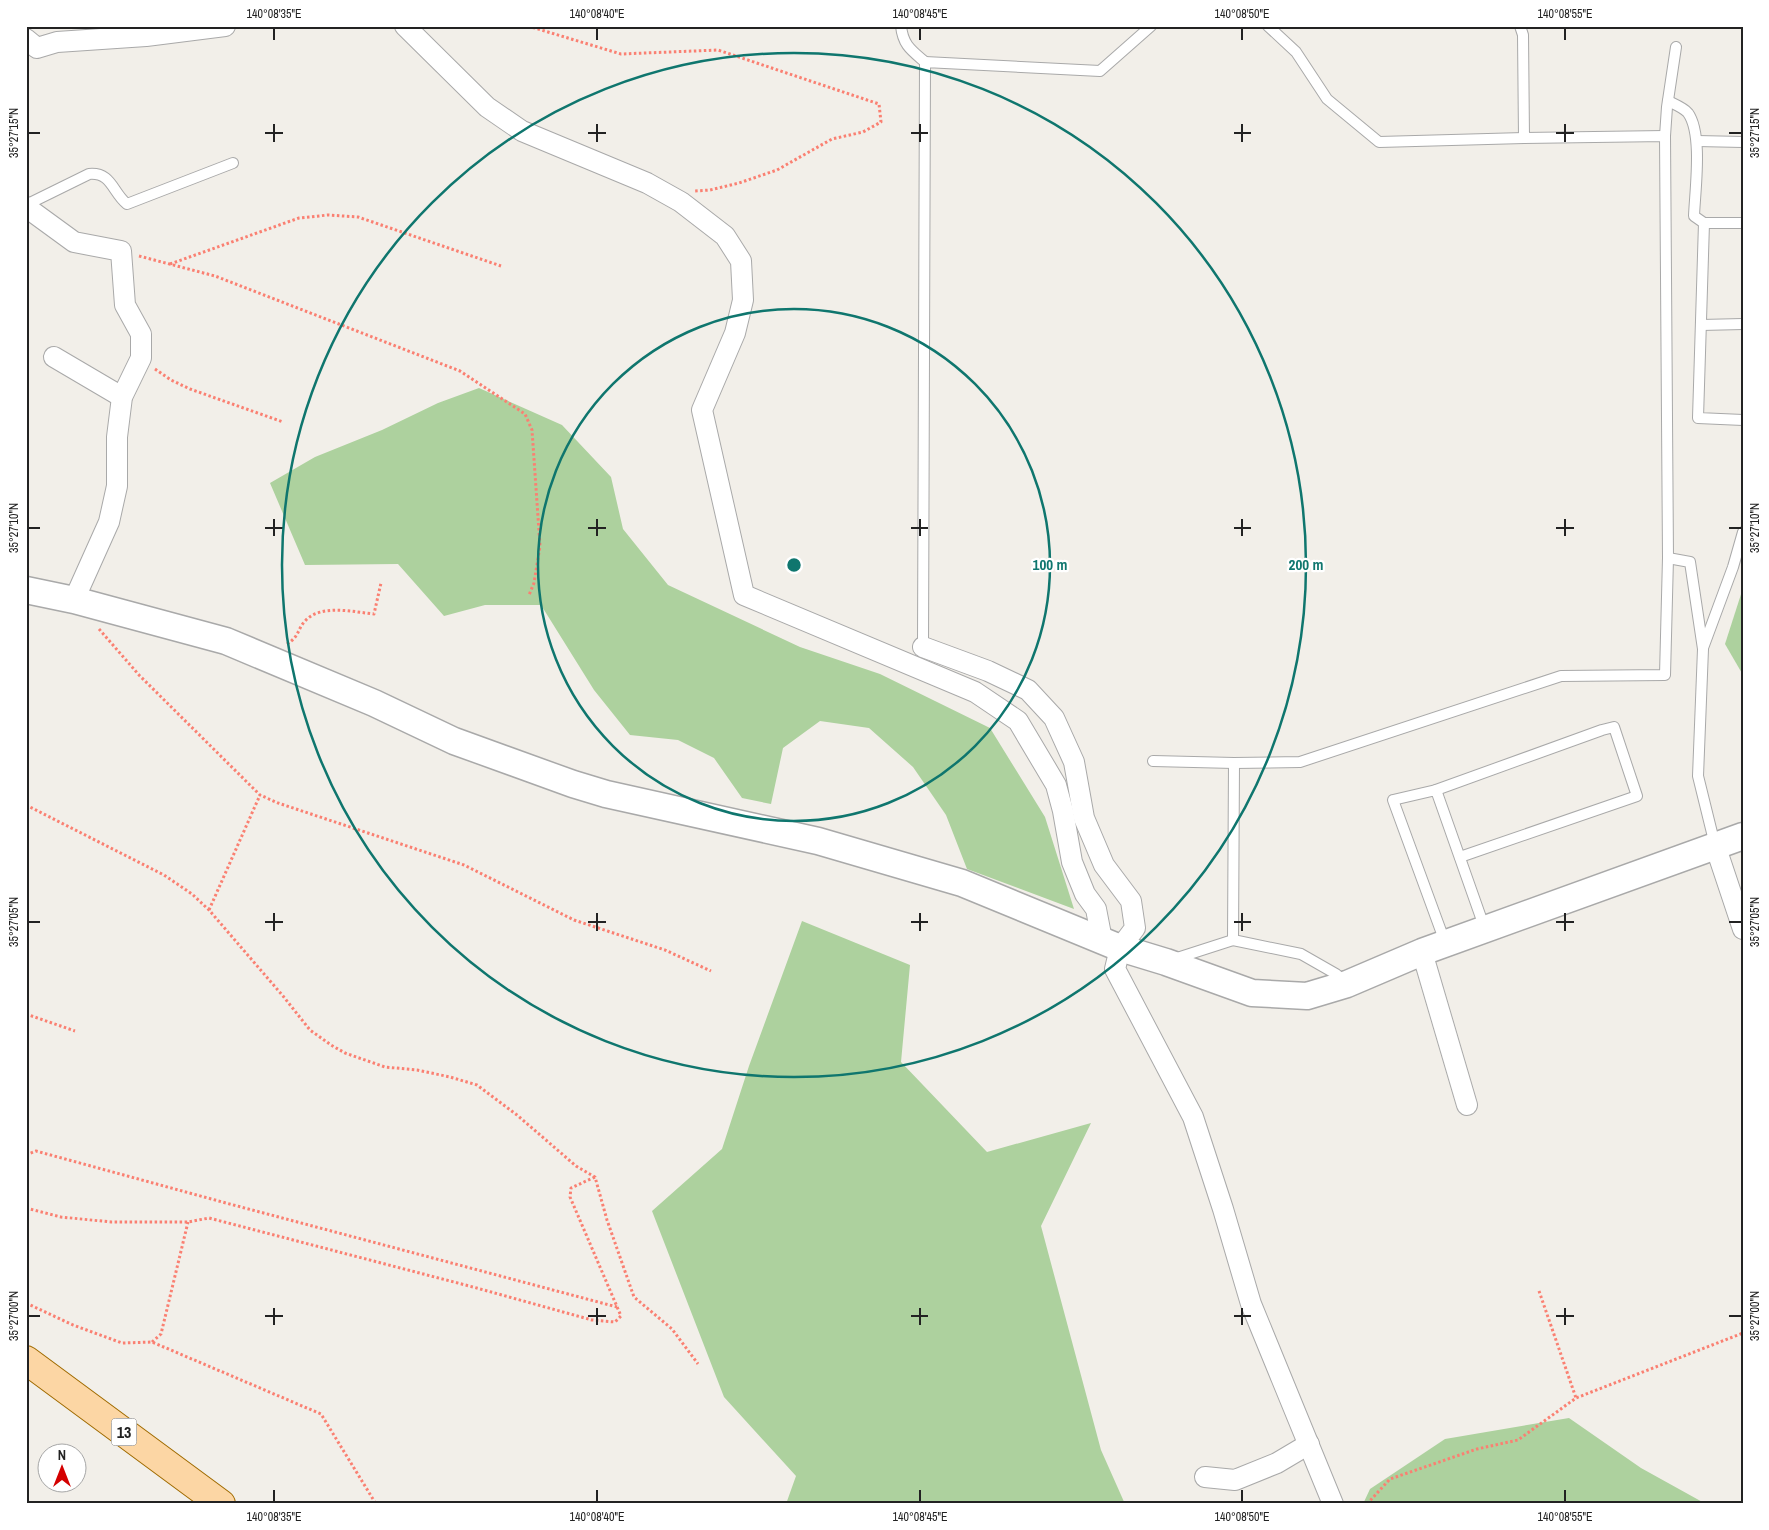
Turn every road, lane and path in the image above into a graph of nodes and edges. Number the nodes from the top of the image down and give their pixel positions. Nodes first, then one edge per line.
1 (56, 26) edge
2 (225, 26) edge
3 (405, 26) edge
4 (528, 26) edge
5 (901, 26) edge
6 (1151, 26) edge
7 (1268, 26) edge
8 (1520, 26) edge
9 (1676, 47) dead end
10 (30, 49) edge
11 (925, 62) junction
12 (1668, 101) junction
13 (1665, 136) junction
14 (1524, 138) junction
15 (1697, 141) junction
16 (1743, 142) edge
17 (233, 163) dead end
18 (668, 195) junction
19 (26, 206) edge
20 (1704, 223) junction
21 (1743, 223) edge
22 (121, 252) junction
23 (170, 264) junction
24 (501, 266) dead end
25 (1743, 324) edge
26 (1701, 325) junction
27 (141, 351) junction
28 (54, 357) dead end
29 (122, 398) junction
30 (1743, 420) edge
31 (283, 422) dead end
32 (1743, 532) edge
33 (1668, 558) junction
34 (381, 583) dead end
35 (26, 590) edge
36 (529, 594) dead end
37 (74, 600) junction
38 (923, 647) joint
39 (1703, 649) junction
40 (265, 658) junction
41 (1152, 761) dead end
42 (1234, 763) junction
43 (1436, 790) junction
44 (260, 795) junction
45 (26, 806) edge
46 (1743, 836) edge
47 (1715, 845) junction
48 (1460, 857) junction
49 (209, 910) junction
50 (1485, 929) junction
51 (1743, 929) edge
52 (1233, 940) junction
53 (1111, 944) junction
54 (1433, 948) junction
55 (1166, 962) junction
56 (711, 970) dead end
57 (1347, 984) junction
58 (26, 1014) edge
59 (75, 1031) dead end
60 (1467, 1105) dead end
61 (26, 1155) edge
62 (595, 1177) junction
63 (26, 1208) edge
64 (188, 1222) junction
65 (1539, 1291) dead end
66 (26, 1303) edge
67 (617, 1307) junction
68 (1743, 1333) edge
69 (152, 1342) junction
70 (26, 1360) edge
71 (698, 1364) dead end
72 (1576, 1398) junction
73 (1309, 1444) junction
74 (1205, 1477) dead end
75 (221, 1504) edge
76 (376, 1504) edge
77 (1333, 1504) edge
78 (1368, 1504) edge

1 - 10 street
2 - 10 street
3 - 18 street
4 - 18 path
5 - 11 lane
6 - 11 lane
7 - 14 lane
8 - 14 lane
9 - 12 lane
11 - 38 lane
12 - 13 lane
12 - 15 lane
13 - 14 lane
13 - 33 lane
15 - 16 lane
15 - 20 lane
17 - 19 lane
18 - 53 street
19 - 22 street
20 - 21 lane
20 - 26 lane
22 - 23 path
22 - 27 street
23 - 24 path
23 - 36 path
25 - 26 lane
26 - 30 lane
27 - 29 street
27 - 31 path
28 - 29 street
29 - 37 street
32 - 39 lane
33 - 39 lane
33 - 42 lane
34 - 40 path
35 - 37 street
37 - 40 street
37 - 44 path
38 - 53 street
39 - 47 lane
40 - 53 street
41 - 42 lane
42 - 52 lane
43 - 48 lane
43 - 48 lane
43 - 54 lane
44 - 49 path
44 - 56 path
45 - 49 path
46 - 47 street
47 - 50 street
47 - 51 street
48 - 50 lane
49 - 62 path
50 - 54 street
52 - 55 lane
52 - 57 lane
53 - 55 street
53 - 73 street
54 - 57 street
54 - 60 street
55 - 57 street
58 - 59 path
61 - 67 path
62 - 67 path
62 - 71 path
63 - 64 path
64 - 67 path
64 - 69 path
65 - 72 path
66 - 69 path
68 - 72 path
69 - 76 path
70 - 75 main road, 13
72 - 78 path
73 - 74 street
73 - 77 street

